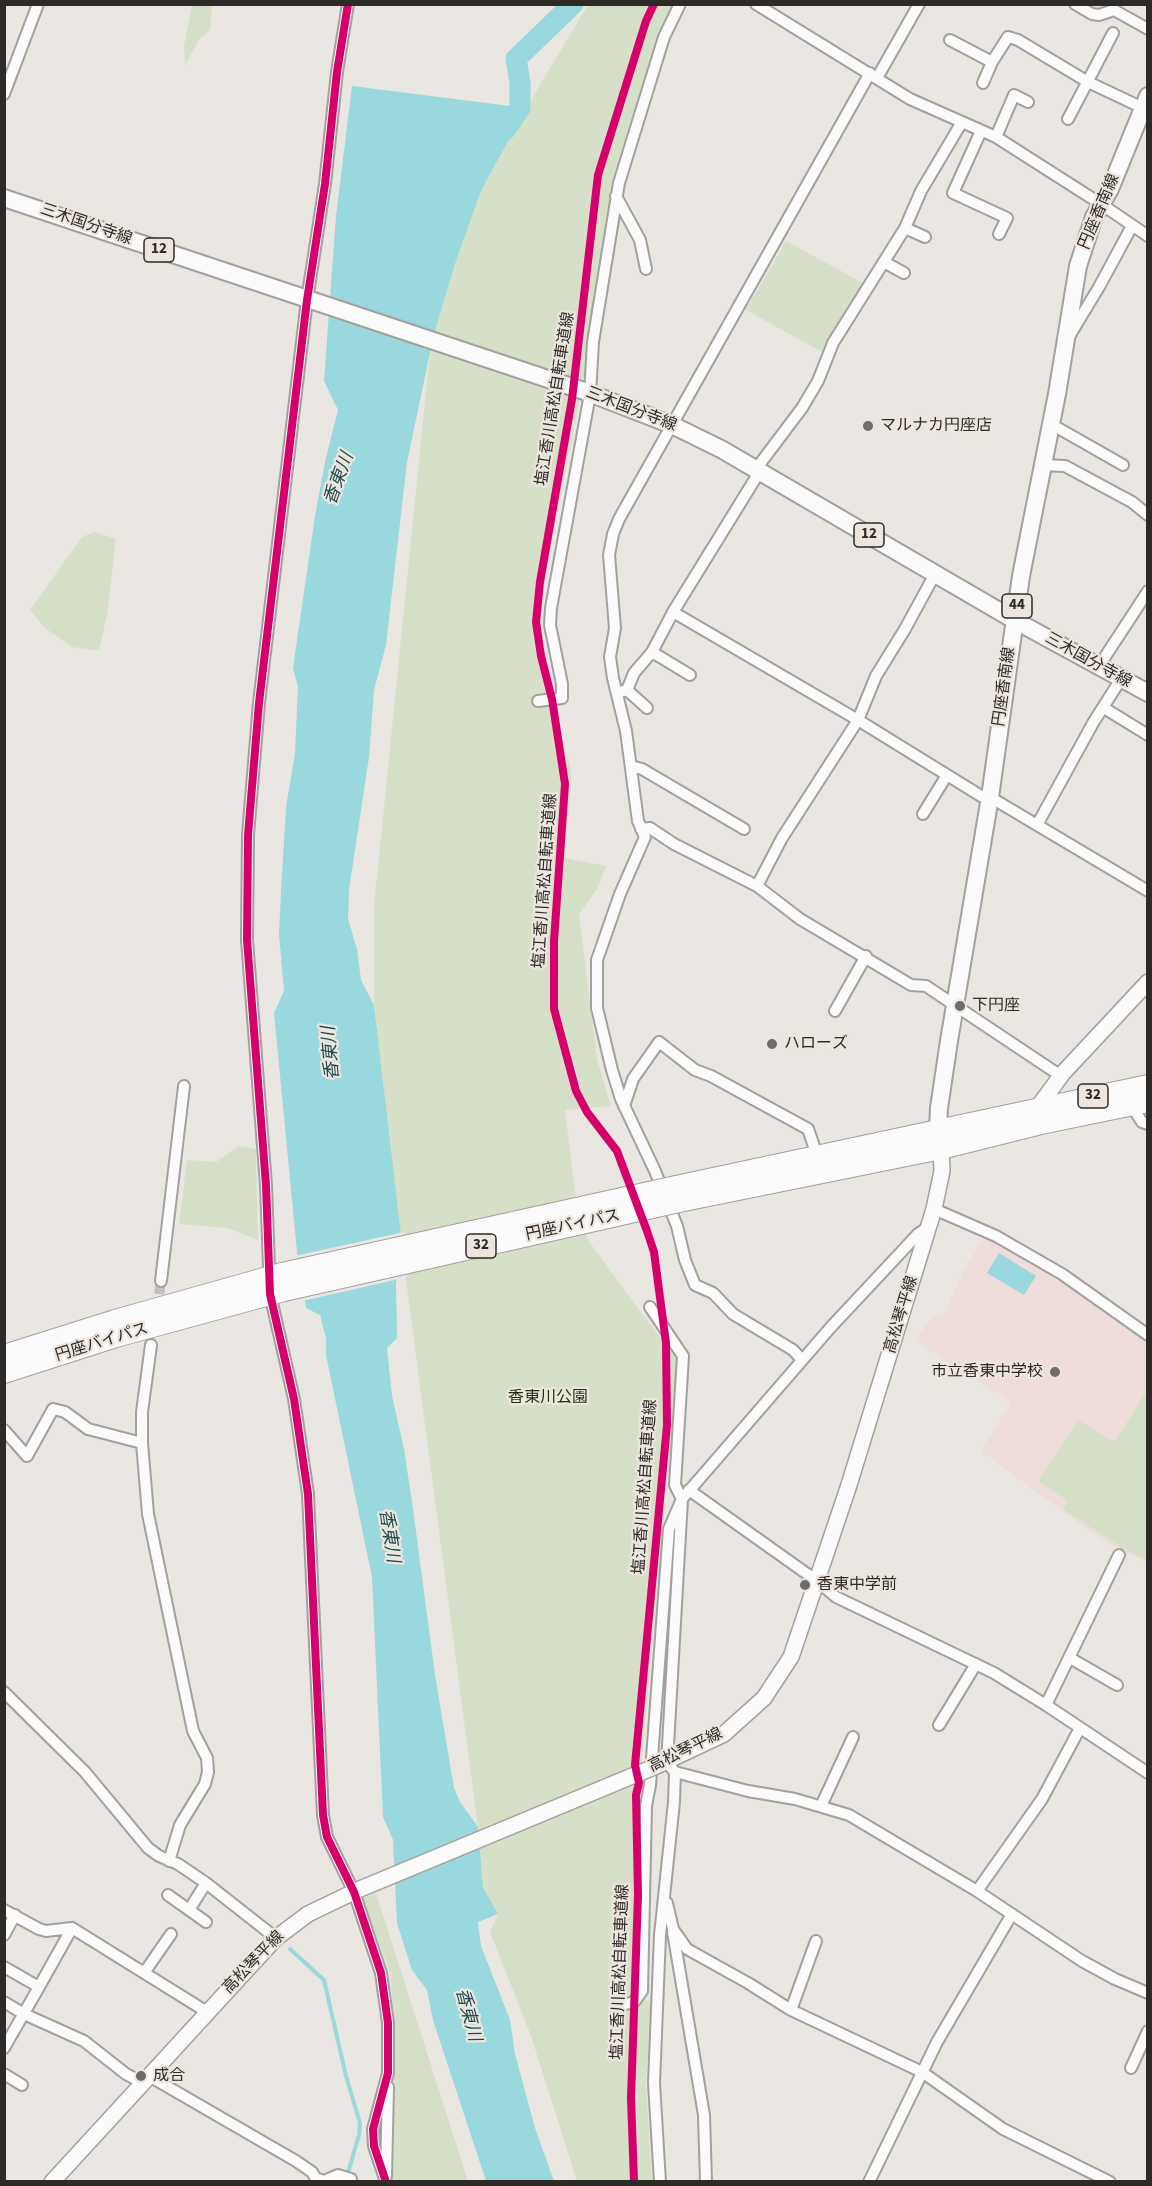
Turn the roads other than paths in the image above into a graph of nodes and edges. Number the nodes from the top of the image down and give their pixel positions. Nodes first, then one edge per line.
1 (39, 4) edge
2 (348, 4) edge
3 (680, 4) edge
4 (756, 4) edge
5 (919, 4) edge
6 (1075, 4) edge
7 (1148, 29) edge
8 (1113, 33) dead end
9 (950, 40) dead end
10 (992, 62) junction
11 (873, 76) junction
12 (1088, 82) junction
13 (983, 83) dead end
14 (4, 94) edge
15 (1028, 102) dead end
16 (1145, 102) edge
17 (1068, 119) dead end
18 (962, 122) junction
19 (981, 131) junction
20 (996, 137) junction
21 (616, 196) junction
22 (4, 198) edge
23 (1101, 204) junction
24 (1132, 226) junction
25 (905, 228) junction
26 (999, 234) dead end
27 (1147, 236) edge
28 (925, 237) dead end
29 (884, 262) junction
30 (646, 269) dead end
31 (904, 273) dead end
32 (310, 301) junction
33 (1066, 341) junction
34 (587, 392) junction
35 (1051, 424) junction
36 (672, 425) junction
37 (1043, 465) junction
38 (1123, 465) dead end
39 (758, 470) junction
40 (1148, 515) edge
41 (935, 574) junction
42 (1148, 591) edge
43 (673, 612) junction
44 (1016, 621) junction
45 (652, 651) junction
46 (1099, 666) junction
47 (690, 675) dead end
48 (1121, 679) junction
49 (622, 692) junction
50 (1148, 693) edge
51 (538, 701) dead end
52 (647, 708) dead end
53 (1104, 708) junction
54 (858, 720) junction
55 (1148, 735) edge
56 (631, 766) junction
57 (947, 775) junction
58 (990, 797) junction
59 (923, 814) dead end
60 (1037, 825) junction
61 (641, 829) junction
62 (744, 829) dead end
63 (757, 886) junction
64 (1148, 891) edge
65 (866, 956) junction
66 (1148, 982) edge
67 (954, 1006) junction
68 (835, 1011) dead end
69 (1061, 1076) junction
70 (1148, 1084) edge
71 (184, 1086) dead end
72 (1139, 1104) edge
73 (624, 1106) junction
74 (1039, 1116) junction
75 (1148, 1124) edge
76 (938, 1129) junction
77 (941, 1149) junction
78 (817, 1155) junction
79 (677, 1194) junction
80 (934, 1209) junction
81 (928, 1227) junction
82 (161, 1281) tunnel mouth
83 (276, 1283) junction
84 (650, 1307) dead end
85 (1148, 1335) edge
86 (151, 1345) dead end
87 (4, 1355) edge
88 (802, 1360) junction
89 (4, 1373) edge
90 (4, 1430) edge
91 (142, 1443) junction
92 (686, 1494) junction
93 (1119, 1555) dead end
94 (817, 1581) junction
95 (1070, 1658) junction
96 (976, 1664) junction
97 (1117, 1685) dead end
98 (4, 1692) edge
99 (1046, 1705) junction
100 (939, 1725) dead end
101 (1080, 1728) junction
102 (853, 1737) dead end
103 (665, 1767) junction
104 (1148, 1773) edge
105 (821, 1806) junction
106 (169, 1861) junction
107 (206, 1883) junction
108 (357, 1890) junction
109 (977, 1891) junction
110 (665, 1894) junction
111 (168, 1895) dead end
112 (4, 1910) edge
113 (189, 1910) junction
114 (1011, 1914) junction
115 (15, 1916) junction
116 (206, 1922) dead end
117 (72, 1928) junction
118 (673, 1929) junction
119 (171, 1934) dead end
120 (4, 1935) edge
121 (276, 1938) junction
122 (816, 1941) dead end
123 (4, 1967) edge
124 (144, 1973) junction
125 (39, 1987) junction
126 (1148, 1993) edge
127 (4, 2002) edge
128 (626, 2004) dead end
129 (791, 2010) junction
130 (207, 2012) junction
131 (24, 2014) junction
132 (1148, 2031) edge
133 (6, 2043) edge
134 (1131, 2068) dead end
135 (922, 2072) junction
136 (4, 2074) edge
137 (146, 2079) junction
138 (22, 2085) dead end
139 (348, 2179) edge
140 (318, 2180) edge
141 (386, 2180) edge
142 (1105, 2180) edge
143 (52, 2181) edge
144 (660, 2181) edge
145 (708, 2181) edge
146 (869, 2181) edge

1 - 14 street
2 - 32 street
3 - 21 street
4 - 11 street
5 - 11 street
6 - 7 street
8 - 12 street
9 - 10 street
10 - 12 street
10 - 13 street
11 - 18 street
11 - 36 street
12 - 16 street
12 - 17 street
15 - 20 street
16 - 23 main road, 円座香南線 / 44
18 - 19 street
18 - 25 street
19 - 20 street
19 - 26 street
20 - 23 street
21 - 30 street
21 - 34 street
22 - 32 main road, 三木国分寺線 / 12
23 - 24 street
23 - 33 main road, 円座香南線 / 44
24 - 27 street
24 - 33 street
25 - 28 street
25 - 29 street
29 - 31 street
29 - 39 street
32 - 34 main road, 三木国分寺線 / 12
32 - 83 street
33 - 35 main road, 円座香南線 / 44
34 - 36 main road, 三木国分寺線 / 12
34 - 51 street
35 - 37 main road, 円座香南線 / 44
35 - 38 street
36 - 39 main road, 三木国分寺線 / 12
36 - 49 street
37 - 40 street
37 - 44 main road, 円座香南線 / 44
39 - 41 main road, 三木国分寺線 / 12
39 - 43 street
41 - 44 main road, 三木国分寺線 / 12
41 - 54 street
42 - 46 street
43 - 45 street
43 - 54 street
44 - 46 main road, 三木国分寺線 / 12
44 - 58 main road, 円座香南線 / 44
45 - 47 street
45 - 49 street
46 - 48 main road, 三木国分寺線 / 12
48 - 50 main road, 三木国分寺線 / 12
48 - 53 street
49 - 52 street
49 - 56 street
53 - 55 street
53 - 60 street
54 - 57 street
54 - 63 street
56 - 61 street
56 - 62 street
57 - 58 street
57 - 59 street
58 - 60 street
58 - 67 main road, 円座香南線 / 44
60 - 64 street
61 - 63 street
61 - 73 street
63 - 65 street
65 - 67 street
65 - 68 street
66 - 69 main road
67 - 69 street
67 - 76 main road, 円座香南線 / 44
69 - 74 main road
70 - 74 highway, 円座バイパス / 32
71 - 82 street
72 - 74 highway, 円座バイパス / 32
72 - 75 street
73 - 78 street
73 - 88 street
74 - 76 highway, 円座バイパス / 32
74 - 77 highway, 円座バイパス / 32
76 - 77 main road, 円座香南線 / 44
76 - 78 highway, 円座バイパス / 32
77 - 79 highway, 円座バイパス / 32
77 - 80 main road, 高松琴平線
78 - 79 highway, 円座バイパス / 32
79 - 83 highway, 円座バイパス / 32, bridge
80 - 81 main road, 高松琴平線
80 - 85 street
81 - 88 street
81 - 94 main road, 高松琴平線
83 - 87 highway, 円座バイパス / 32
83 - 89 highway, 円座バイパス / 32
83 - 108 street
84 - 92 street
86 - 91 street
88 - 92 street
90 - 91 street
91 - 106 street
92 - 94 street
92 - 103 street
92 - 128 street
93 - 95 street
94 - 96 street
94 - 103 main road, 高松琴平線
95 - 97 street
95 - 99 street
96 - 99 street
96 - 100 street
98 - 106 street
99 - 101 street
101 - 104 street
101 - 109 street
102 - 105 street
103 - 105 street
103 - 108 main road, 高松琴平線, bridge
103 - 110 street
105 - 109 street
106 - 107 street
107 - 113 street
107 - 121 street
108 - 121 main road, 高松琴平線
108 - 141 street
109 - 114 street
110 - 118 street
110 - 144 street
111 - 113 street
112 - 115 street
113 - 116 street
114 - 126 street
114 - 135 street
115 - 117 street
115 - 120 street
117 - 124 street
117 - 125 street
118 - 129 street
118 - 145 street
119 - 124 street
121 - 130 main road, 高松琴平線
122 - 129 street
123 - 125 street
124 - 130 street
125 - 131 street
127 - 131 street
129 - 135 street
130 - 137 main road, 高松琴平線
131 - 133 street
131 - 137 street
132 - 134 street
135 - 142 street
135 - 146 street
136 - 138 street
137 - 140 street
137 - 143 main road, 高松琴平線
139 - 140 street

